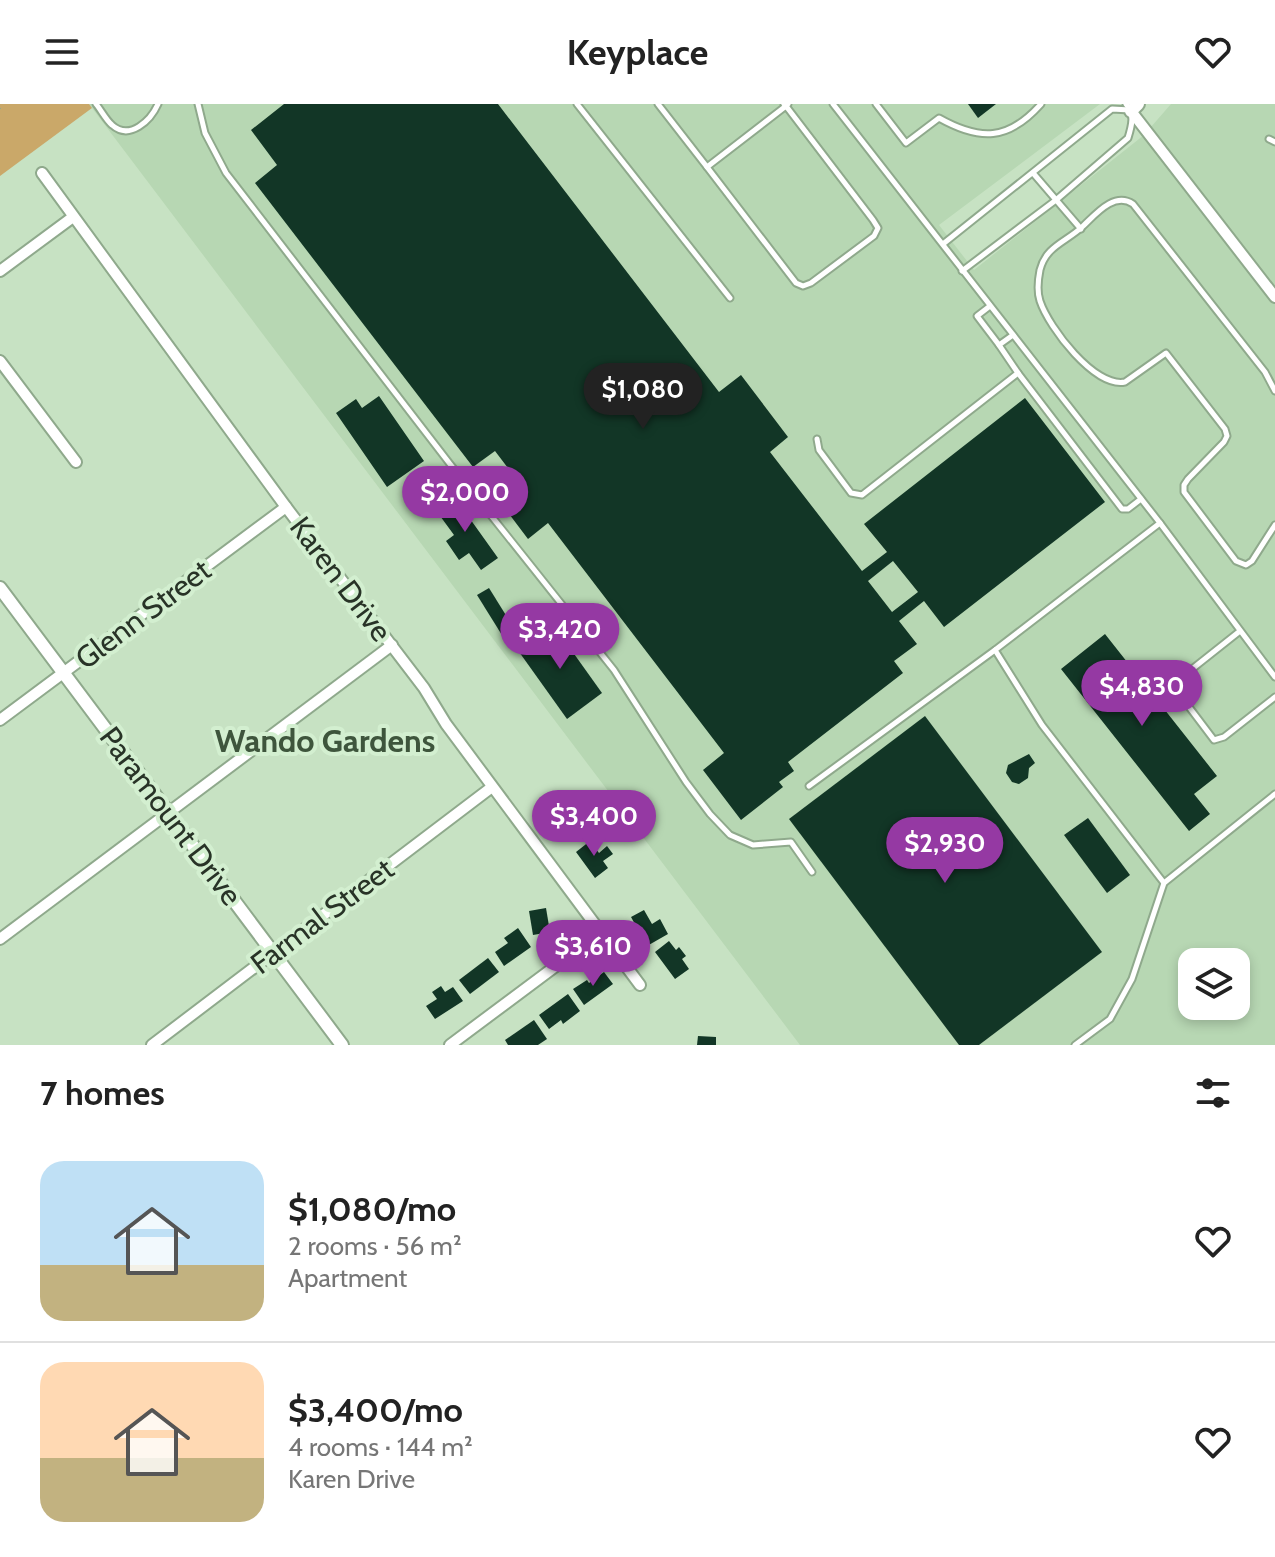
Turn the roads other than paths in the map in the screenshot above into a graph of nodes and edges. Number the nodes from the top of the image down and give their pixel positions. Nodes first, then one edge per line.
1 (96, 104) edge
2 (158, 104) edge
3 (198, 104) edge
4 (577, 104) edge
5 (658, 104) edge
6 (833, 104) edge
7 (876, 104) edge
8 (1041, 104) edge
9 (786, 105) edge
10 (1132, 106) edge
11 (707, 167) junction
12 (42, 173) dead end
13 (1033, 173) junction
14 (1056, 200) junction
15 (73, 217) junction
16 (1081, 229) junction
17 (943, 244) junction
18 (0, 271) edge
19 (962, 271) junction
20 (1275, 297) edge
21 (730, 298) dead end
22 (990, 306) junction
23 (1013, 335) junction
24 (999, 345) junction
25 (0, 361) edge
26 (1018, 373) junction
27 (1275, 391) edge
28 (817, 439) dead end
29 (76, 462) dead end
30 (1141, 499) junction
31 (286, 507) junction
32 (1160, 523) junction
33 (1275, 525) edge
34 (0, 588) edge
35 (1240, 631) junction
36 (392, 645) junction
37 (995, 650) junction
38 (64, 673) junction
39 (1275, 677) edge
40 (1275, 697) edge
41 (0, 720) edge
42 (809, 786) dead end
43 (492, 787) junction
44 (1275, 794) edge
45 (168, 813) junction
46 (812, 872) dead end
47 (1164, 883) junction
48 (600, 933) junction
49 (0, 939) edge
50 (273, 953) junction
51 (640, 985) dead end
52 (152, 1045) edge
53 (342, 1045) edge
54 (450, 1045) edge
55 (1075, 1045) edge

1 - 2 lane
3 - 46 lane
4 - 21 lane
5 - 11 lane
6 - 17 lane
7 - 8 lane
9 - 11 lane
9 - 11 lane
10 - 13 lane
10 - 14 lane
10 - 20 street
12 - 15 street, Karen Drive
13 - 14 lane
13 - 17 lane
14 - 16 lane
14 - 19 lane
15 - 18 street
15 - 31 street, Karen Drive
16 - 27 lane
16 - 33 lane
17 - 19 lane
19 - 22 lane
22 - 23 lane
22 - 24 lane
23 - 24 lane
23 - 30 lane
24 - 26 lane
25 - 29 street
26 - 28 lane
26 - 30 lane
30 - 32 lane
31 - 36 street, Karen Drive
31 - 38 street, Glenn Street
32 - 35 lane
32 - 37 lane
34 - 38 street, Paramount Drive
35 - 39 lane
35 - 40 lane
36 - 43 street, Karen Drive
36 - 45 street
37 - 42 lane
37 - 47 lane
38 - 41 street, Glenn Street
38 - 45 street, Paramount Drive
43 - 48 street, Karen Drive
43 - 50 street, Farmal Street
44 - 47 lane
45 - 49 street
45 - 50 street, Paramount Drive
47 - 55 lane
48 - 51 street, Karen Drive
48 - 54 street
50 - 52 street, Farmal Street
50 - 53 street, Paramount Drive

